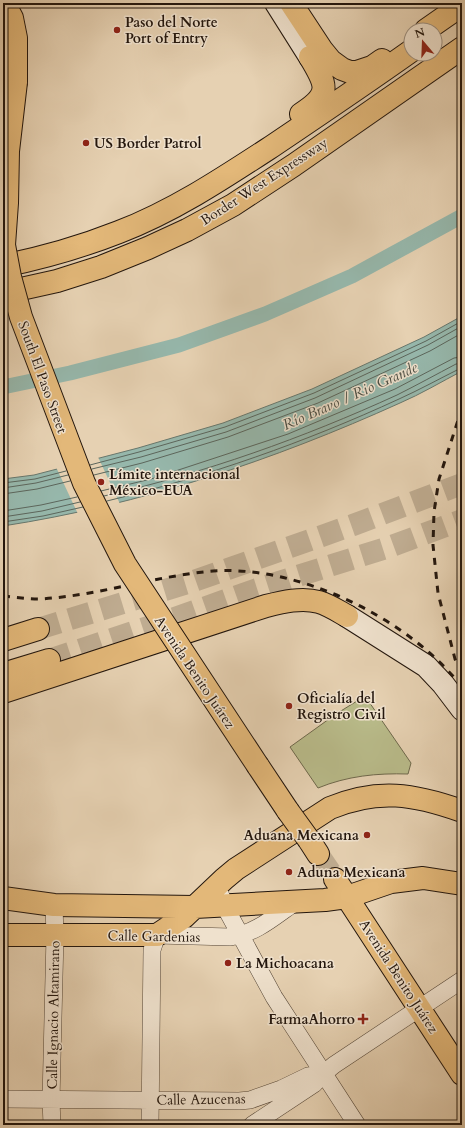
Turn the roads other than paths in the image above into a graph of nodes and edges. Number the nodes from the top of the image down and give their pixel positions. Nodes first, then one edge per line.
1 (4, 3) edge
2 (14, 3) edge
3 (276, 3) edge
4 (291, 3) edge
5 (462, 5) edge
6 (462, 16) edge
7 (438, 22) edge
8 (443, 29) edge
9 (3, 36) edge
10 (403, 46) edge
11 (462, 48) edge
12 (403, 57) edge
13 (10, 74) edge
14 (119, 232) junction
15 (3, 244) edge
16 (3, 266) edge
17 (3, 293) edge
18 (84, 483) joint
19 (38, 629) tunnel mouth
20 (3, 640) edge
21 (49, 660) tunnel mouth
22 (3, 674) edge
23 (3, 692) edge
24 (462, 709) edge
25 (462, 811) edge
26 (313, 847) tunnel mouth
27 (335, 878) tunnel mouth
28 (219, 884) junction
29 (462, 884) edge
30 (347, 897) junction
31 (3, 898) edge
32 (294, 903) junction
33 (54, 905) junction
34 (224, 905) junction
35 (195, 907) junction
36 (3, 935) edge
37 (157, 935) junction
38 (55, 936) junction
39 (241, 936) junction
40 (462, 980) edge
41 (419, 1008) junction
42 (323, 1074) junction
43 (462, 1074) edge
44 (3, 1099) edge
45 (51, 1100) junction
46 (150, 1100) junction
47 (250, 1100) junction
48 (52, 1125) edge
49 (150, 1125) edge
50 (252, 1125) edge
51 (356, 1125) edge

1 - 13 main road, South El Paso Street
2 - 13 main road, South El Paso Street
3 - 14 main road
4 - 10 main road
5 - 7 main road
6 - 8 main road
9 - 13 main road, South El Paso Street
11 - 17 main road, Border West Expressway
12 - 14 main road, Border West Expressway
13 - 15 main road, South El Paso Street, bridge
14 - 16 main road, Border West Expressway
15 - 18 main road, South El Paso Street, bridge
18 - 26 main road, Avenida Benito Juárez, bridge
19 - 20 main road
21 - 22 main road
23 - 24 main road
25 - 28 main road
27 - 30 main road, Avenida Benito Juárez
28 - 34 street
28 - 35 main road
29 - 30 main road, Calle Gardenias
30 - 32 main road, Calle Gardenias
30 - 41 main road, Avenida Benito Juárez
31 - 33 main road, Calle Gardenias
32 - 34 main road, Calle Gardenias
32 - 39 street, Calle Gardenias
33 - 35 main road, Calle Gardenias
33 - 38 street, Calle Ignacio Altamirano
34 - 35 main road, Calle Gardenias
34 - 39 street
35 - 37 main road
36 - 38 main road, Calle Gardenias
37 - 38 main road, Calle Gardenias
37 - 39 street, Calle Gardenias
37 - 46 street
38 - 45 street, Calle Ignacio Altamirano
39 - 42 street
40 - 41 street, Calle Azucenas
41 - 42 street, Calle Azucenas
41 - 43 main road, Avenida Benito Juárez
42 - 47 street, Calle Azucenas
42 - 50 street
42 - 51 street
44 - 45 street, Calle Azucenas
45 - 46 street, Calle Azucenas
45 - 48 street, Calle Ignacio Altamirano
46 - 47 street, Calle Azucenas
46 - 49 street
47 - 50 street

